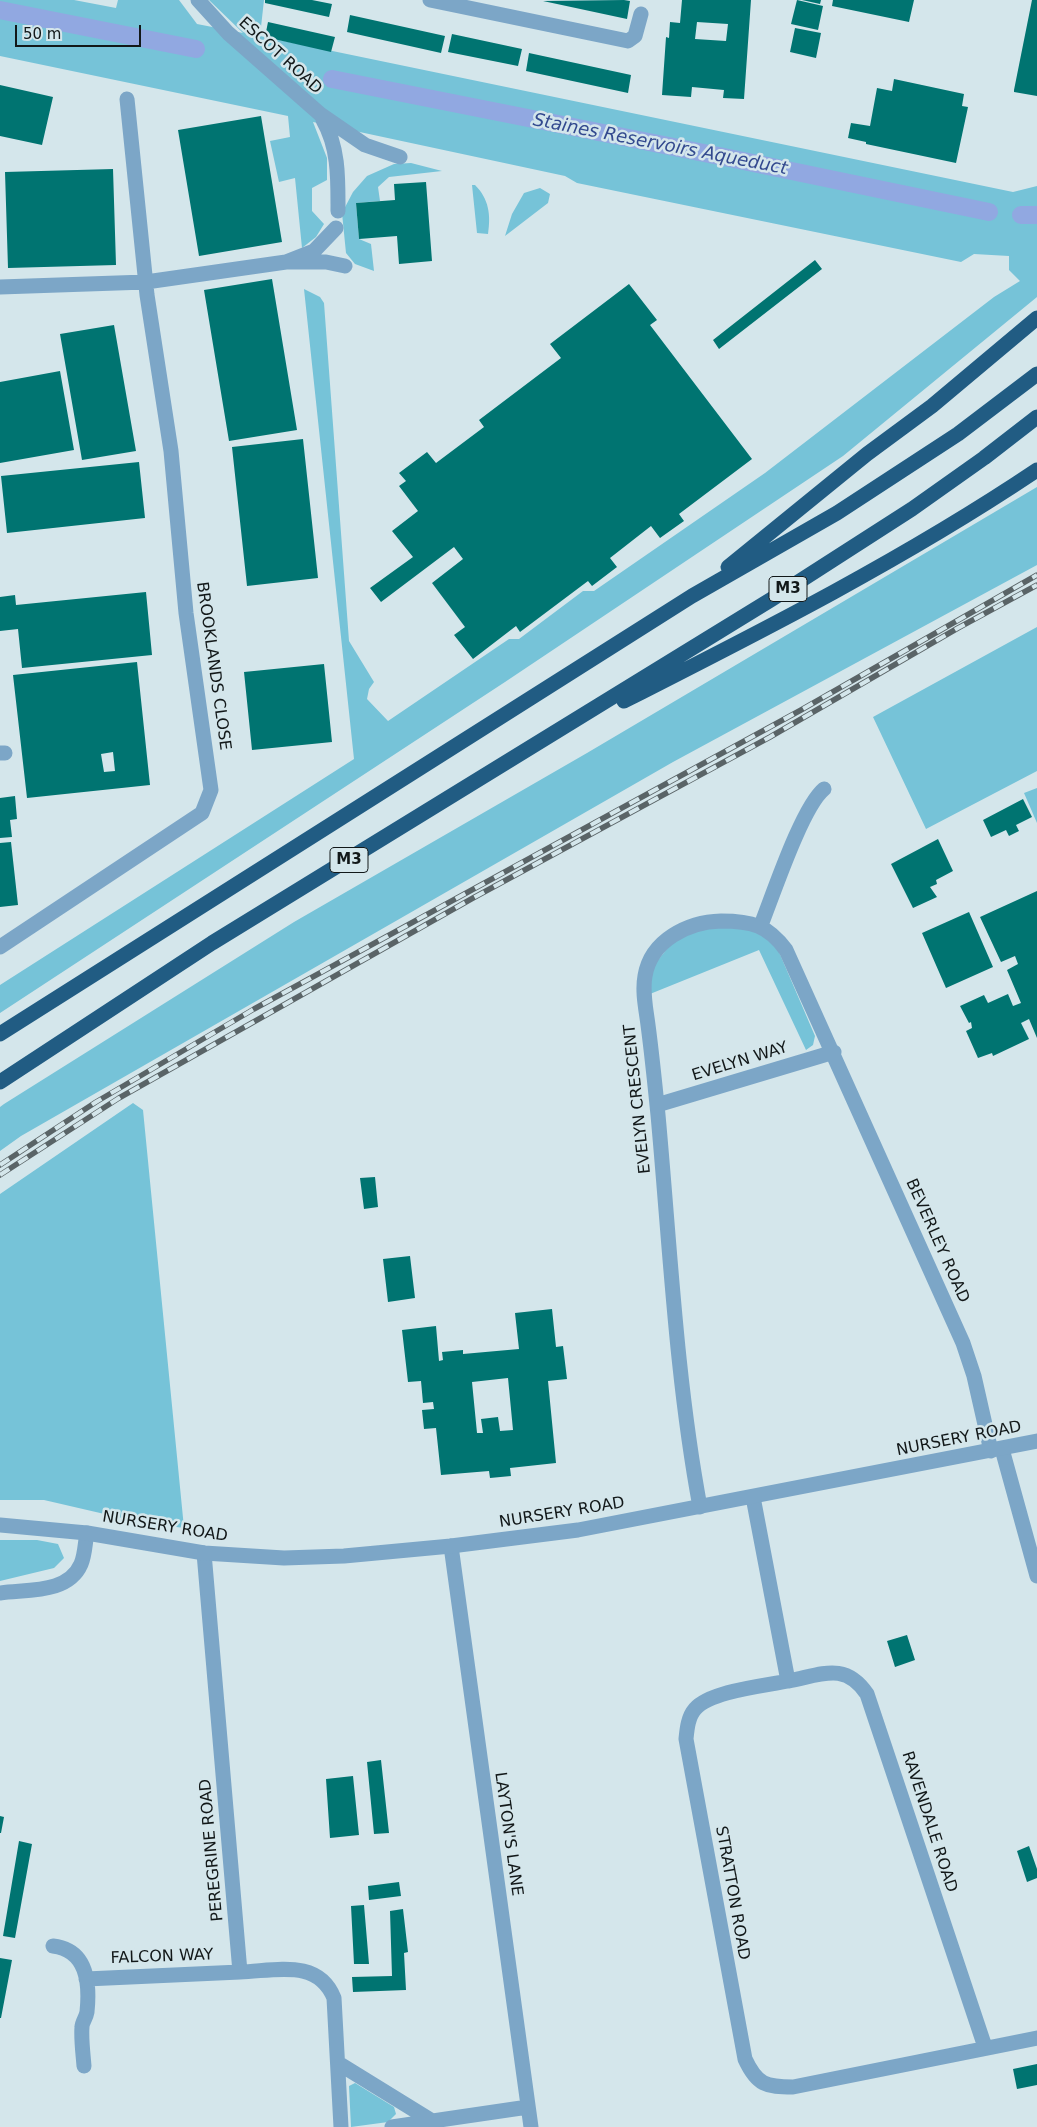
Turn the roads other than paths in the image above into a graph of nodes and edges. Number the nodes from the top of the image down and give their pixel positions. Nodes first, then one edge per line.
1 (198, 0) edge
2 (430, 0) edge
3 (641, 14) dead end
4 (127, 100) dead end
5 (320, 114) junction
6 (400, 157) dead end
7 (338, 211) dead end
8 (336, 228) dead end
9 (286, 262) junction
10 (345, 266) dead end
11 (146, 282) junction
12 (0, 288) edge
13 (1037, 318) edge
14 (1037, 374) edge
15 (1037, 417) edge
16 (1037, 470) edge
17 (692, 596) junction
18 (531, 748) junction
19 (824, 789) dead end
20 (760, 925) junction
21 (0, 947) edge
22 (0, 1034) edge
23 (834, 1052) junction
24 (0, 1082) edge
25 (657, 1105) junction
26 (1037, 1441) edge
27 (996, 1450) junction
28 (753, 1497) junction
29 (700, 1507) junction
30 (0, 1525) edge
31 (87, 1533) junction
32 (451, 1546) junction
33 (204, 1553) junction
34 (1037, 1576) edge
35 (0, 1592) edge
36 (788, 1681) junction
37 (53, 1946) dead end
38 (240, 1972) junction
39 (86, 1978) junction
40 (1037, 2038) edge
41 (985, 2047) junction
42 (338, 2063) junction
43 (84, 2066) dead end
44 (528, 2106) junction
45 (432, 2121) junction
46 (340, 2127) edge
47 (392, 2127) edge
48 (530, 2127) edge

1 - 5 street, ESCOT ROAD
2 - 3 street
4 - 11 street, BROOKLANDS CLOSE
5 - 6 street, ESCOT ROAD
5 - 7 street, ESCOT ROAD
8 - 9 street
9 - 10 street
9 - 11 street
11 - 12 street
11 - 21 street, BROOKLANDS CLOSE
13 - 17 highway, M3
14 - 17 highway, M3
15 - 18 highway, M3
16 - 18 highway, M3
17 - 22 highway, M3
18 - 24 highway, M3
19 - 20 street
20 - 23 street
20 - 25 street, EVELYN CRESCENT
23 - 25 street, EVELYN WAY
23 - 27 street, BEVERLEY ROAD
25 - 29 street, EVELYN CRESCENT
26 - 27 street, NURSERY ROAD
27 - 28 street, NURSERY ROAD
27 - 34 street, BEVERLEY ROAD
28 - 29 street, NURSERY ROAD
28 - 36 street
29 - 32 street, NURSERY ROAD
30 - 31 street, NURSERY ROAD
31 - 33 street, NURSERY ROAD
31 - 35 street, NURSERY ROAD
32 - 33 street, NURSERY ROAD
32 - 44 street, LAYTON'S LANE
33 - 38 street, PEREGRINE ROAD
36 - 41 street, RAVENDALE ROAD
36 - 41 street, STRATTON ROAD
37 - 39 street
38 - 39 street, FALCON WAY
38 - 42 street
39 - 43 street
40 - 41 street, STRATTON ROAD
42 - 45 street
42 - 46 street
44 - 45 street
44 - 48 street, LAYTON'S LANE
45 - 47 street

